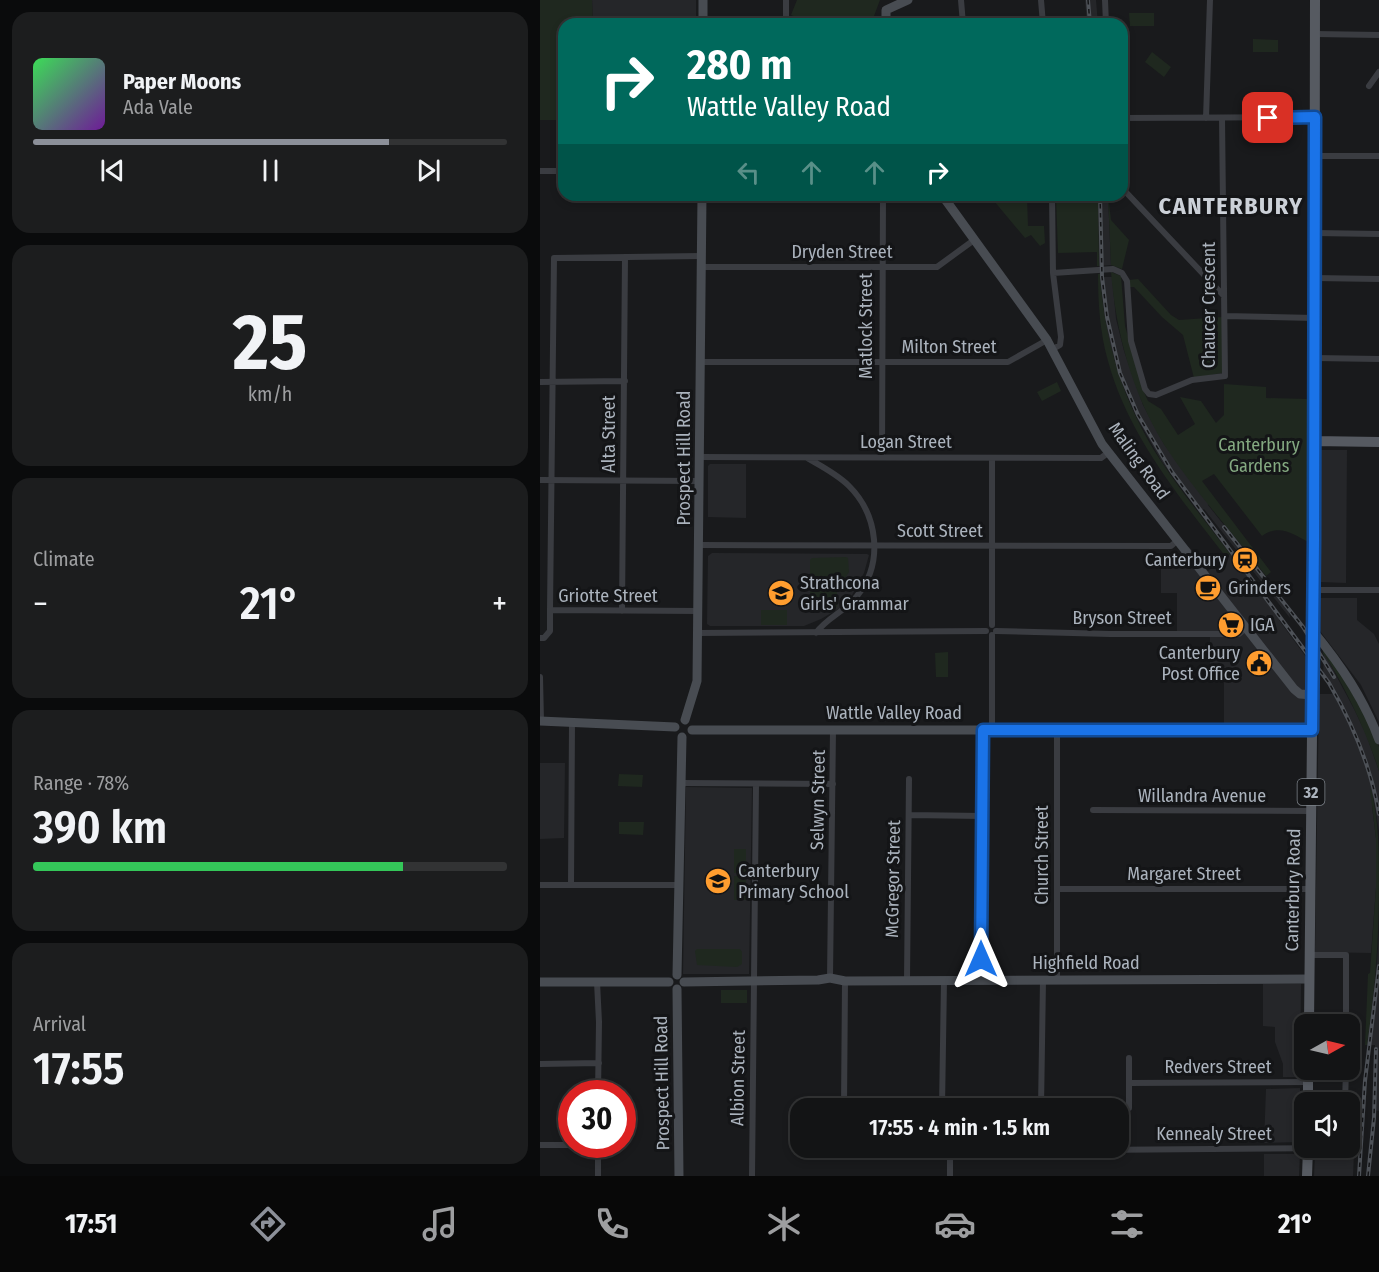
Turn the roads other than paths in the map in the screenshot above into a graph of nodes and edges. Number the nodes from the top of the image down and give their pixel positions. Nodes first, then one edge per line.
1 (703, 0) edge
2 (786, 0) edge
3 (908, 0) edge
4 (961, 0) edge
5 (1041, 0) edge
6 (1105, 0) edge
7 (1210, 0) edge
8 (1315, 0) edge
9 (886, 5) edge
10 (703, 18) edge
11 (786, 18) edge
12 (962, 18) edge
13 (1042, 18) edge
14 (1106, 18) edge
15 (1315, 34) junction
16 (1379, 35) edge
17 (1379, 72) edge
18 (1370, 86) dead end
19 (1315, 117) junction
20 (1128, 118) edge
21 (1206, 118) junction
22 (1222, 118) junction
23 (1315, 156) junction
24 (1379, 156) edge
25 (540, 171) edge
26 (558, 171) edge
27 (1128, 194) edge
28 (702, 201) edge
29 (883, 201) edge
30 (946, 201) edge
31 (1052, 201) edge
32 (1315, 233) junction
33 (1379, 234) edge
34 (974, 240) junction
35 (701, 256) junction
36 (626, 257) junction
37 (701, 267) junction
38 (883, 267) junction
39 (1053, 273) junction
40 (1314, 279) junction
41 (1379, 279) edge
42 (1224, 296) junction
43 (1225, 316) junction
44 (1315, 318) junction
45 (1047, 340) junction
46 (1053, 349) junction
47 (1315, 358) junction
48 (1379, 359) edge
49 (701, 362) junction
50 (882, 362) junction
51 (625, 381) junction
52 (540, 382) edge
53 (551, 382) junction
54 (1314, 441) junction
55 (1379, 442) edge
56 (1109, 452) junction
57 (700, 457) junction
58 (806, 457) junction
59 (832, 457) junction
60 (882, 457) junction
61 (992, 458) junction
62 (830, 471) junction
63 (540, 480) edge
64 (551, 480) junction
65 (624, 480) junction
66 (700, 481) junction
67 (1178, 540) junction
68 (700, 545) junction
69 (874, 545) junction
70 (992, 546) junction
71 (1314, 590) junction
72 (1379, 591) edge
73 (550, 610) junction
74 (622, 610) junction
75 (699, 611) junction
76 (1246, 628) junction
77 (991, 631) junction
78 (1313, 631) junction
79 (698, 633) junction
80 (816, 633) junction
81 (541, 639) edge
82 (1328, 649) junction
83 (1312, 654) junction
84 (540, 677) edge
85 (1312, 695) junction
86 (686, 720) junction
87 (540, 721) edge
88 (572, 723) junction
89 (675, 728) junction
90 (692, 730) junction
91 (833, 730) junction
92 (988, 730) junction
93 (1057, 730) junction
94 (1312, 730) junction
95 (682, 737) junction
96 (1379, 740) edge
97 (909, 779) dead end
98 (681, 783) junction
99 (756, 784) junction
100 (833, 784) junction
101 (1093, 810) dead end
102 (1311, 811) junction
103 (909, 815) junction
104 (982, 816) junction
105 (540, 885) edge
106 (571, 885) junction
107 (680, 885) junction
108 (1057, 889) junction
109 (1310, 889) junction
110 (1309, 955) junction
111 (830, 978) junction
112 (1309, 979) junction
113 (907, 980) junction
114 (944, 980) junction
115 (981, 980) junction
116 (1043, 980) junction
117 (1058, 980) junction
118 (754, 981) junction
119 (845, 981) junction
120 (540, 982) edge
121 (597, 982) junction
122 (679, 982) junction
123 (1309, 1014) edge
124 (1346, 1014) edge
125 (1129, 1058) dead end
126 (540, 1064) edge
127 (599, 1064) junction
128 (598, 1080) edge
129 (1308, 1082) joint
130 (1129, 1083) junction
131 (1308, 1092) edge
132 (844, 1098) edge
133 (942, 1098) edge
134 (1041, 1098) edge
135 (1129, 1098) edge
136 (540, 1145) edge
137 (558, 1145) edge
138 (1294, 1148) edge
139 (1129, 1150) edge
140 (598, 1158) edge
141 (950, 1158) edge
142 (1308, 1158) edge
143 (598, 1176) edge
144 (679, 1176) edge
145 (752, 1176) edge
146 (950, 1176) edge
147 (1307, 1176) edge

1 - 10 street
2 - 11 street
3 - 9 street
4 - 12 street
5 - 13 street
6 - 14 street
7 - 21 street
8 - 15 main road, Canterbury Road / 32
15 - 16 street
15 - 19 main road, Canterbury Road / 32
17 - 18 street
19 - 22 street
19 - 23 main road, Canterbury Road / 32
20 - 21 street
21 - 22 street
22 - 42 street, Chaucer Crescent
23 - 24 street
23 - 32 main road, Canterbury Road / 32
25 - 26 street
27 - 42 street
28 - 35 street, Prospect Hill Road
29 - 38 street, Matlock Street
30 - 34 street, Maling Road
31 - 39 street
32 - 33 street
32 - 40 main road, Canterbury Road / 32
34 - 38 street, Dryden Street
34 - 45 street, Maling Road
35 - 36 street
35 - 37 street, Prospect Hill Road
36 - 51 street, Alta Street
36 - 53 street
37 - 38 street, Dryden Street
37 - 49 street, Prospect Hill Road
38 - 50 street, Matlock Street
39 - 43 street, Chaucer Crescent
39 - 46 street
40 - 41 street
40 - 44 main road, Canterbury Road / 32
42 - 43 street, Chaucer Crescent
43 - 44 street
44 - 47 main road, Canterbury Road / 32
45 - 46 street, Maling Road
45 - 50 street, Milton Street
46 - 56 street, Maling Road
47 - 48 street
47 - 54 main road, Canterbury Road / 32
49 - 50 street, Milton Street
49 - 57 street, Prospect Hill Road
50 - 60 street, Matlock Street
51 - 53 street
51 - 65 street, Alta Street
52 - 53 street
53 - 64 street
54 - 55 main road
54 - 71 main road, Canterbury Road / 32
56 - 61 street, Logan Street
56 - 67 street, Maling Road
57 - 58 street, Logan Street
57 - 66 street, Prospect Hill Road
58 - 59 street, Logan Street
58 - 62 street
59 - 60 street, Logan Street
59 - 62 street
60 - 61 street, Logan Street
61 - 70 street
62 - 69 street
63 - 64 street
64 - 65 street
64 - 73 street
65 - 66 street
65 - 74 street, Alta Street
66 - 68 street, Prospect Hill Road
67 - 70 street, Scott Street
67 - 76 street, Maling Road
68 - 69 street, Scott Street
68 - 75 street, Prospect Hill Road
69 - 70 street, Scott Street
69 - 80 street
70 - 77 street
71 - 72 street
71 - 78 main road, Canterbury Road / 32
73 - 74 street, Griotte Street
73 - 81 street, Griotte Street
74 - 75 street, Griotte Street
75 - 79 street, Prospect Hill Road
76 - 77 street, Bryson Street
76 - 85 street, Maling Road
77 - 80 street, Bryson Street
77 - 92 street
78 - 82 street
78 - 83 main road, Canterbury Road / 32
79 - 80 street, Bryson Street
79 - 86 street, Prospect Hill Road
82 - 83 street
82 - 96 street
83 - 85 main road, Canterbury Road / 32
84 - 87 street
85 - 94 main road, Canterbury Road / 32
86 - 89 street
86 - 90 street
87 - 88 street
88 - 89 street
88 - 106 street
89 - 95 street
90 - 91 street, Wattle Valley Road
90 - 95 street
91 - 92 street, Wattle Valley Road
91 - 100 street, Selwyn Street
92 - 93 street, Wattle Valley Road
92 - 104 street
93 - 94 street, Wattle Valley Road
93 - 108 street, Church Street
94 - 102 main road, Canterbury Road / 32
95 - 98 street, Prospect Hill Road
97 - 103 street, McGregor Street
98 - 99 street
98 - 107 street, Prospect Hill Road
99 - 100 street
99 - 118 street, Albion Street
100 - 111 street, Selwyn Street
101 - 102 street, Willandra Avenue
102 - 109 main road, Canterbury Road / 32
103 - 104 street
103 - 113 street, McGregor Street
104 - 115 street
105 - 106 street
106 - 107 street
107 - 122 street, Prospect Hill Road
108 - 109 street, Margaret Street
108 - 117 street, Church Street
109 - 110 main road, Canterbury Road / 32
110 - 112 main road, Canterbury Road / 32
110 - 124 street
111 - 118 street, Highfield Road
111 - 119 street, Highfield Road
112 - 117 street, Highfield Road
112 - 123 main road, Canterbury Road / 32
113 - 114 street, Highfield Road
113 - 119 street, Highfield Road
114 - 115 street, Highfield Road
114 - 133 street
115 - 116 street, Highfield Road
116 - 117 street, Highfield Road
116 - 134 street
118 - 122 street, Highfield Road
118 - 145 street, Albion Street
119 - 132 street
120 - 121 street
121 - 122 street
121 - 127 street
122 - 144 street, Prospect Hill Road
125 - 130 street
126 - 127 street
127 - 128 street
129 - 130 street, Redvers Street
129 - 131 main road
130 - 135 street
136 - 137 street
138 - 139 street, Kennealy Street
140 - 143 street
141 - 146 street
142 - 147 main road

